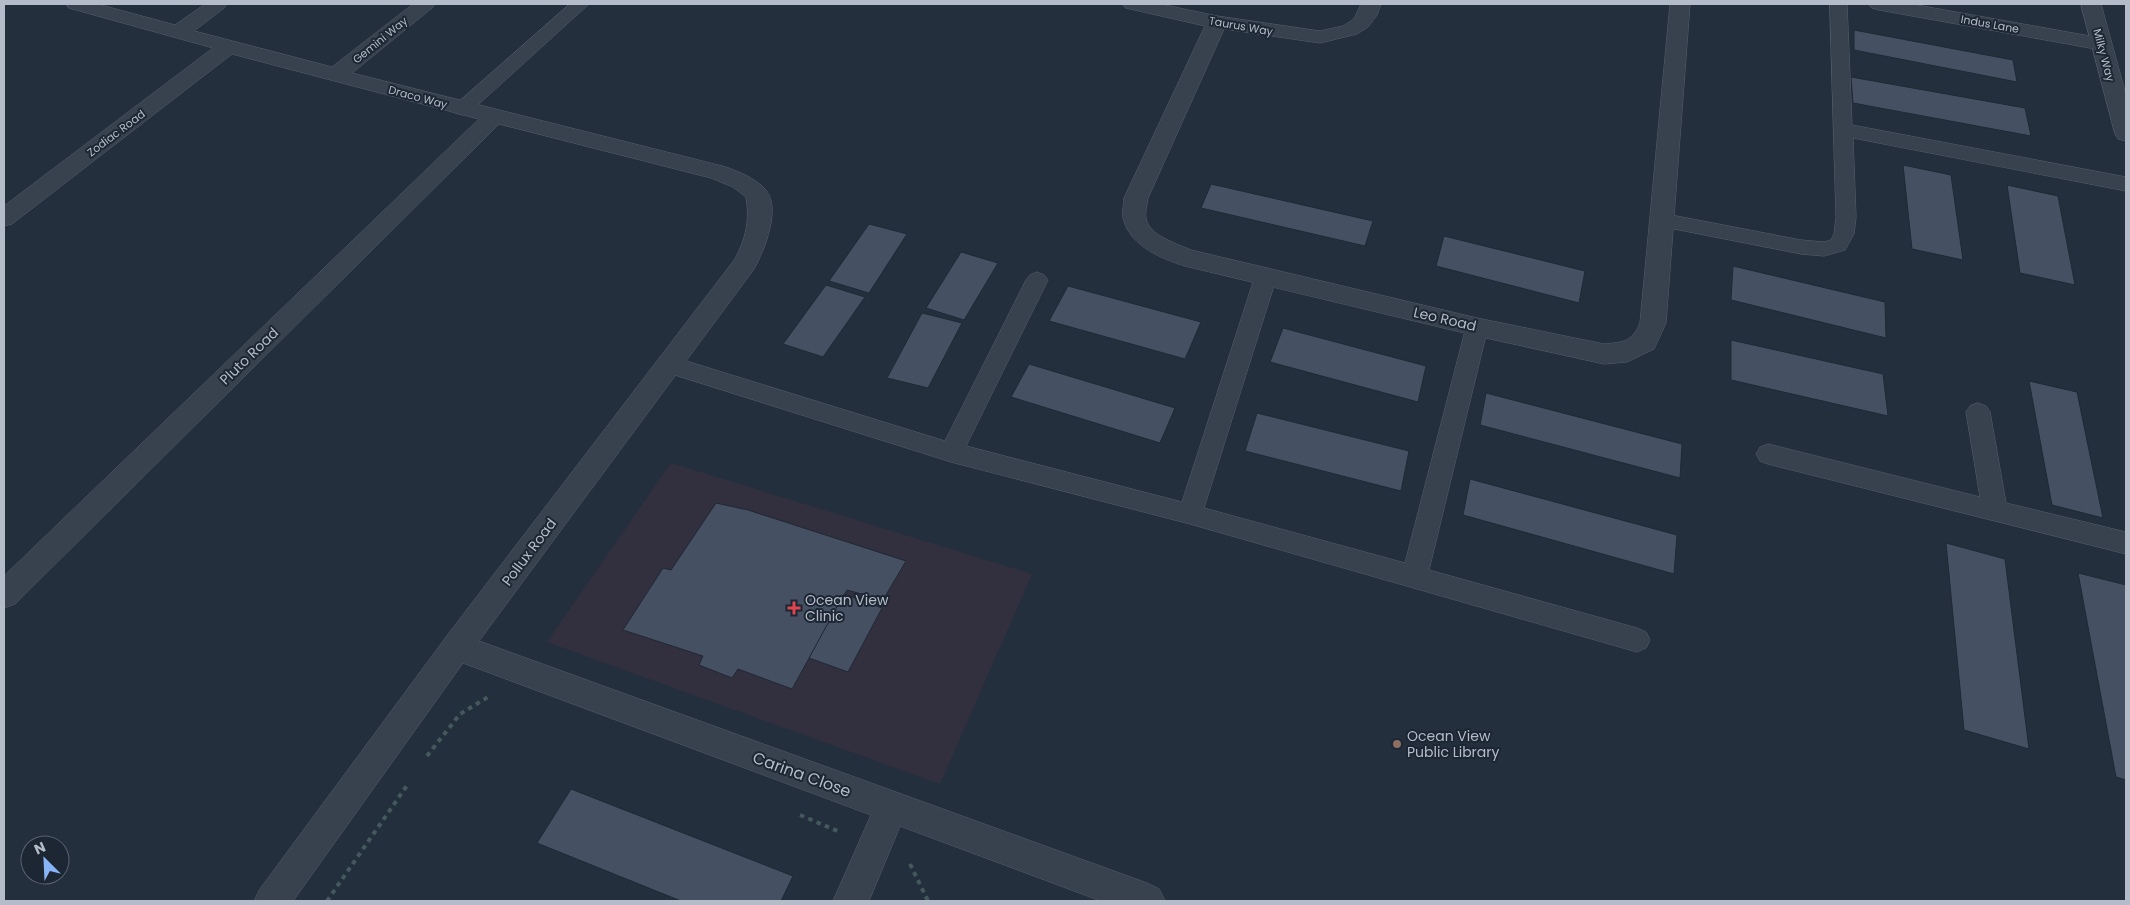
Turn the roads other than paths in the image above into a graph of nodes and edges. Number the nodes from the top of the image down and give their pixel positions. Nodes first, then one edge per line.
1 (76, 4) edge
2 (217, 4) edge
3 (425, 4) edge
4 (580, 4) edge
5 (1133, 4) edge
6 (1371, 4) edge
7 (1680, 4) edge
8 (1838, 4) edge
9 (1879, 4) edge
10 (2091, 4) edge
11 (1217, 22) junction
12 (178, 33) junction
13 (2101, 44) junction
14 (228, 47) junction
15 (336, 75) junction
16 (462, 109) junction
17 (494, 117) junction
18 (1844, 130) junction
19 (2126, 134) edge
20 (2126, 184) edge
21 (757, 194) joint
22 (4, 218) edge
23 (1661, 220) junction
24 (1266, 276) junction
25 (1037, 280) dead end
26 (1477, 327) junction
27 (670, 364) junction
28 (1978, 412) dead end
29 (950, 452) junction
30 (1768, 454) dead end
31 (1995, 510) junction
32 (1190, 514) junction
33 (2126, 543) edge
34 (1414, 577) junction
35 (4, 595) edge
36 (1637, 640) dead end
37 (457, 647) junction
38 (892, 808) junction
39 (272, 901) edge
40 (851, 901) edge
41 (1146, 901) edge

1 - 12 street, Draco Way
2 - 12 street
3 - 15 street, Gemini Way
4 - 16 lane
5 - 11 street, Taurus Way
6 - 11 street, Taurus Way
7 - 23 street, Leo Road
8 - 18 lane
9 - 13 street, Indus Lane
10 - 13 street, Milky Way
11 - 24 street, Leo Road
12 - 14 street, Draco Way
13 - 19 street, Milky Way
14 - 15 street, Draco Way
14 - 22 street, Zodiac Road
15 - 16 street, Draco Way
16 - 17 street, Draco Way
17 - 21 street, Draco Way
17 - 35 street, Pluto Road
18 - 20 lane
18 - 23 lane
21 - 27 street, Pollux Road
23 - 26 street, Leo Road
24 - 26 street, Leo Road
24 - 32 lane
25 - 29 lane
26 - 34 lane
27 - 29 lane
27 - 37 street, Pollux Road
28 - 31 lane
29 - 32 lane
30 - 31 lane
31 - 33 lane
32 - 34 lane
34 - 36 lane
37 - 38 street, Carina Close
37 - 39 street, Pollux Road
38 - 40 street
38 - 41 street, Carina Close

